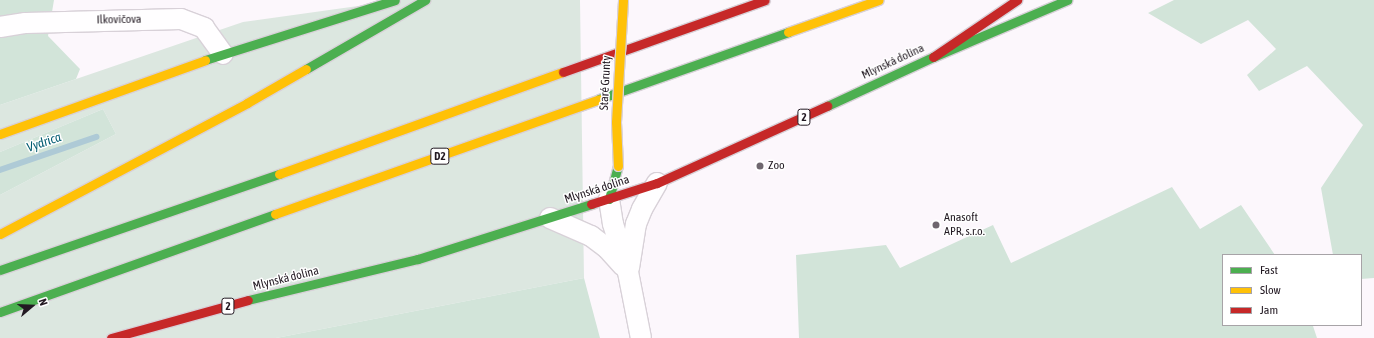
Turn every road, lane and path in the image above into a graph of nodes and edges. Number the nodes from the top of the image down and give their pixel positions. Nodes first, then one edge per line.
1 (395, 0) edge
2 (425, 0) edge
3 (623, 0) edge
4 (765, 0) edge
5 (879, 0) edge
6 (1017, 0) edge
7 (1067, 0) edge
8 (0, 28) edge
9 (223, 54) junction
10 (933, 57) junction
11 (0, 134) edge
12 (618, 166) junction
13 (657, 183) junction
14 (627, 185) junction
15 (609, 199) junction
16 (550, 218) junction
17 (636, 224) junction
18 (0, 234) edge
19 (0, 270) edge
20 (628, 272) junction
21 (0, 312) edge
22 (111, 338) edge
23 (641, 338) edge

1 - 9 main road
2 - 18 main road
3 - 12 main road, Staré Grunty, bridge
4 - 19 main road
5 - 21 main road, D2
6 - 10 main road
7 - 10 main road, Mlynská dolina / 2
8 - 9 street, Ilkovičova
9 - 11 main road
10 - 13 main road, Mlynská dolina / 2
12 - 14 main road, Staré Grunty
12 - 15 main road, Staré Grunty
13 - 14 main road, Mlynská dolina / 2
13 - 17 street
14 - 15 main road, Mlynská dolina / 2
14 - 17 street
15 - 16 main road, Mlynská dolina / 2
15 - 20 street
16 - 20 street
16 - 22 main road, Mlynská dolina / 2
17 - 20 street
20 - 23 street

